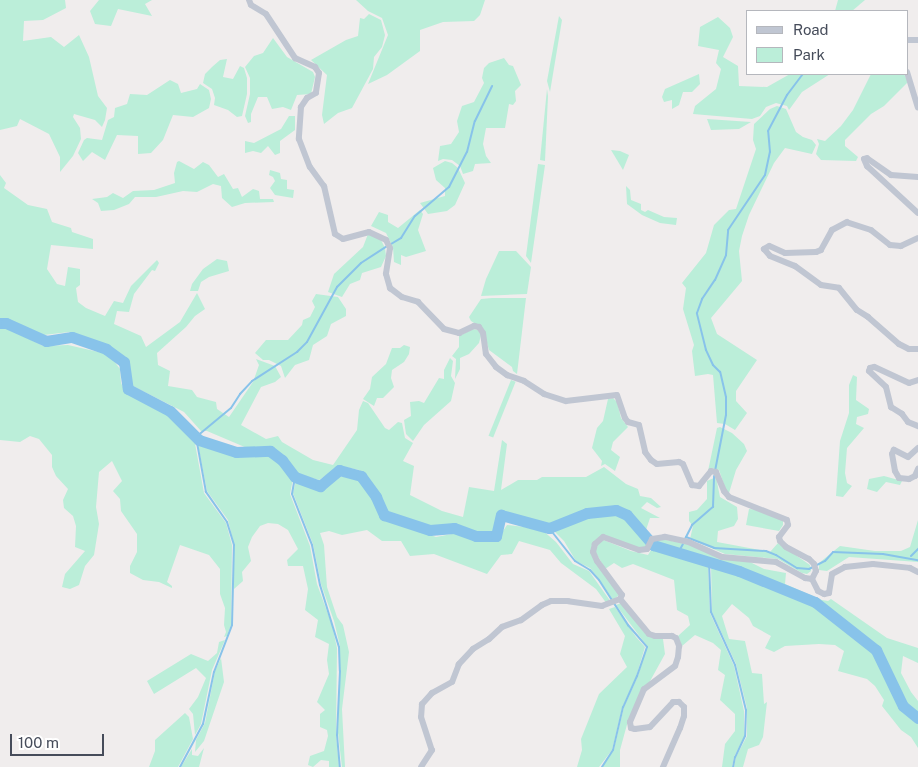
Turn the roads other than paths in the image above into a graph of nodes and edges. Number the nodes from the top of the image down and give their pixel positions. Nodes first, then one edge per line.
1 (249, 0) edge
2 (908, 75) edge
3 (918, 107) edge
4 (918, 177) edge
5 (918, 213) edge
6 (918, 238) edge
7 (918, 349) edge
8 (918, 380) edge
9 (918, 426) edge
10 (918, 448) edge
11 (918, 470) edge
12 (918, 572) edge
13 (812, 579) junction
14 (619, 601) junction
15 (422, 767) edge
16 (663, 767) edge

1 - 13 street
2 - 3 street
4 - 5 street
6 - 7 street
8 - 9 street
10 - 11 street
12 - 13 street
13 - 14 street
14 - 15 street
14 - 16 street

